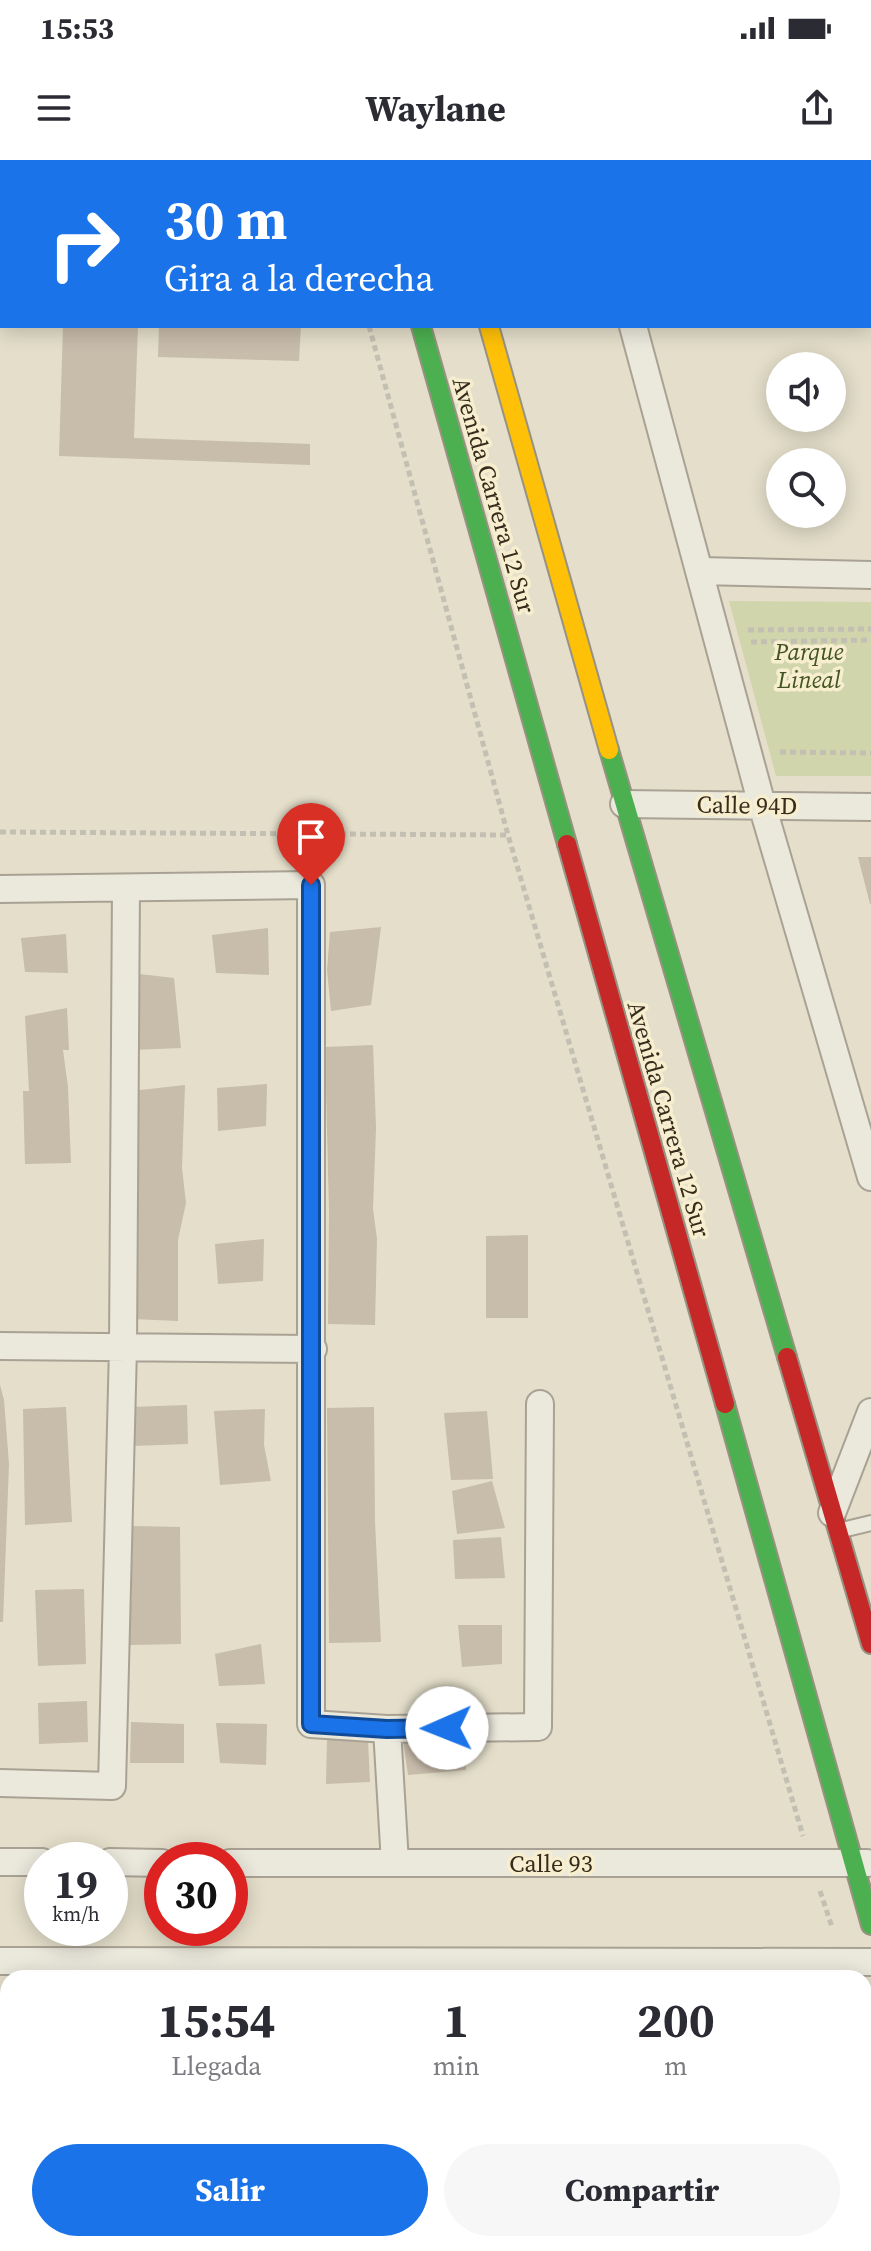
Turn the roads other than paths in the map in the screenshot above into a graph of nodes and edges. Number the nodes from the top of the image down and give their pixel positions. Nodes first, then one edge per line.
1 (422, 328) edge
2 (490, 328) edge
3 (634, 328) edge
4 (700, 571) junction
5 (871, 575) edge
6 (624, 804) junction
7 (762, 805) junction
8 (871, 807) edge
9 (126, 888) junction
10 (0, 889) edge
11 (871, 1177) edge
12 (0, 1346) edge
13 (123, 1347) junction
14 (313, 1349) junction
15 (540, 1404) dead end
16 (871, 1412) edge
17 (835, 1522) junction
18 (871, 1523) edge
19 (871, 1644) edge
20 (387, 1729) junction
21 (0, 1783) edge
22 (0, 1862) edge
23 (24, 1862) edge
24 (248, 1863) edge
25 (395, 1863) junction
26 (862, 1863) edge
27 (871, 1925) edge
28 (0, 1961) edge
29 (871, 1962) edge

1 - 26 street, Avenida Carrera 12 Sur
2 - 6 street, Avenida Carrera 12 Sur
3 - 4 street
4 - 5 street
4 - 7 street
6 - 7 street, Calle 94D
6 - 17 street, Avenida Carrera 12 Sur
7 - 8 street, Calle 94D
7 - 11 street
9 - 10 street
9 - 13 street
9 - 14 street
12 - 13 street
13 - 14 street
13 - 21 street
14 - 20 street
15 - 20 street
16 - 17 street
17 - 18 lane
17 - 19 street, Avenida Carrera 12 Sur
20 - 25 street
22 - 23 street
24 - 25 street, Calle 93
25 - 26 street, Calle 93
26 - 27 street, Avenida Carrera 12 Sur
28 - 29 street

